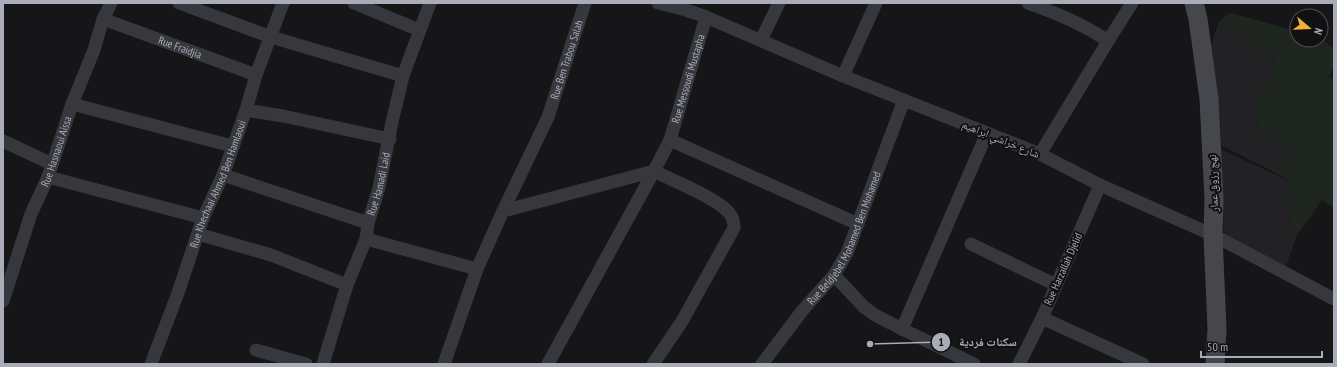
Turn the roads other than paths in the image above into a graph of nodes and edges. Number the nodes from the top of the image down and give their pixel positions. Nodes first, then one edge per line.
1 (111, 3) edge
2 (179, 3) edge
3 (283, 3) edge
4 (354, 3) edge
5 (430, 3) edge
6 (585, 3) edge
7 (658, 3) edge
8 (779, 3) edge
9 (876, 3) edge
10 (1028, 3) edge
11 (1132, 3) edge
12 (1194, 3) edge
13 (688, 6) edge
14 (706, 17) junction
15 (103, 19) junction
16 (419, 30) junction
17 (271, 37) junction
18 (761, 40) junction
19 (1108, 41) junction
20 (256, 75) junction
21 (403, 76) junction
22 (843, 76) junction
23 (904, 100) junction
24 (72, 104) junction
25 (246, 110) junction
26 (987, 133) junction
27 (390, 139) junction
28 (670, 140) junction
29 (3, 141) edge
30 (232, 146) junction
31 (1040, 154) junction
32 (52, 164) junction
33 (654, 171) junction
34 (223, 175) junction
35 (48, 177) junction
36 (1100, 185) junction
37 (503, 211) junction
38 (203, 218) junction
39 (368, 223) junction
40 (858, 224) junction
41 (198, 234) junction
42 (1214, 235) junction
43 (366, 239) junction
44 (971, 244) dead end
45 (477, 269) junction
46 (834, 275) junction
47 (347, 285) junction
48 (1056, 285) junction
49 (1334, 299) edge
50 (3, 301) edge
51 (1042, 318) junction
52 (902, 329) junction
53 (256, 350) dead end
54 (151, 364) edge
55 (306, 364) edge
56 (323, 364) edge
57 (444, 364) edge
58 (548, 364) edge
59 (654, 364) edge
60 (762, 364) edge
61 (974, 364) edge
62 (1019, 364) edge
63 (1143, 364) edge
64 (1215, 364) edge

1 - 15 street, Rue Hasnaoui Aissa
2 - 17 street
3 - 17 street, Rue Khechaai Ahmed Ben Hamlaoui
4 - 16 street
5 - 16 street, Rue Hamadi Laid
6 - 37 street, Rue Ben Trabou Salah
7 - 13 street, شارع خراشي ابراهيم
8 - 18 street
9 - 22 street
10 - 19 street
11 - 19 street
12 - 42 main road, نهج رزوق عمار
13 - 14 street, شارع خراشي ابراهيم
14 - 18 street, شارع خراشي ابراهيم
14 - 28 street, Rue Messoudi Mustapha
15 - 20 street, Rue Fraidjia
15 - 24 street, Rue Hasnaoui Aissa
16 - 21 street, Rue Hamadi Laid
17 - 20 street, Rue Khechaai Ahmed Ben Hamlaoui
17 - 21 street
18 - 22 street, شارع خراشي ابراهيم
19 - 31 street
20 - 25 street, Rue Khechaai Ahmed Ben Hamlaoui
21 - 27 street, Rue Hamadi Laid
22 - 23 street, شارع خراشي ابراهيم
23 - 26 street, شارع خراشي ابراهيم
23 - 40 street, Rue Beldjebel Mohamed Ben Mohamed
24 - 30 street
24 - 32 street, Rue Hasnaoui Aissa
25 - 27 street
25 - 30 street, Rue Khechaai Ahmed Ben Hamlaoui
26 - 31 street, شارع خراشي ابراهيم
26 - 52 street
27 - 39 street, Rue Hamadi Laid
28 - 33 street, Rue Messoudi Mustapha
28 - 40 street
29 - 32 street
30 - 34 street, Rue Khechaai Ahmed Ben Hamlaoui
31 - 36 street, شارع خراشي ابراهيم
32 - 35 street, Rue Hasnaoui Aissa
33 - 37 street
33 - 58 street, Rue Messoudi Mustapha
33 - 59 street
34 - 38 street, Rue Khechaai Ahmed Ben Hamlaoui
34 - 39 street
35 - 38 street
35 - 50 street, Rue Hasnaoui Aissa
36 - 42 street, شارع خراشي ابراهيم
36 - 48 street, Rue Harzallah Djelid
37 - 45 street, Rue Ben Trabou Salah
38 - 41 street, Rue Khechaai Ahmed Ben Hamlaoui
39 - 43 street, Rue Hamadi Laid
40 - 46 street, Rue Beldjebel Mohamed Ben Mohamed
41 - 47 street
41 - 54 street, Rue Khechaai Ahmed Ben Hamlaoui
42 - 49 street, شارع خراشي ابراهيم
42 - 64 main road, نهج رزوق عمار
43 - 45 street
43 - 47 street, Rue Hamadi Laid
44 - 48 street
45 - 57 street, Rue Ben Trabou Salah
46 - 52 street
46 - 60 street, Rue Beldjebel Mohamed Ben Mohamed
47 - 56 street, Rue Hamadi Laid
48 - 51 street, Rue Harzallah Djelid
51 - 62 street
51 - 63 street, Rue Harzallah Djelid
52 - 61 street
53 - 55 street

